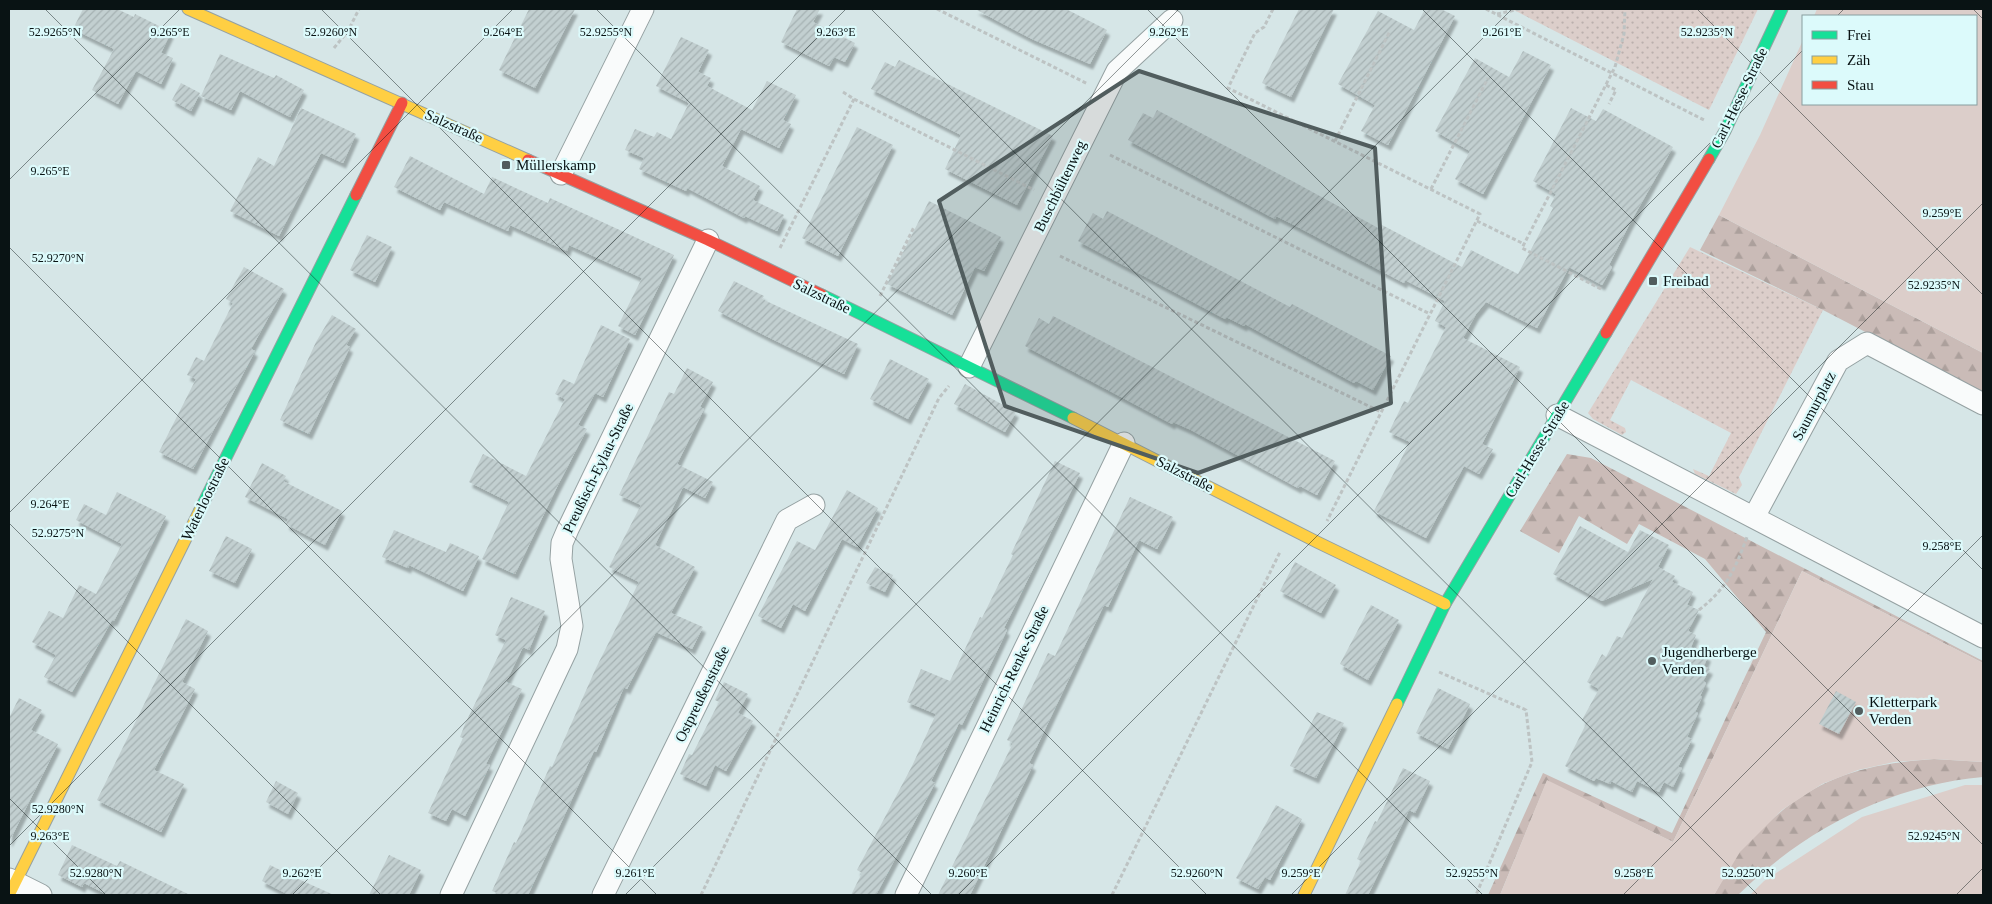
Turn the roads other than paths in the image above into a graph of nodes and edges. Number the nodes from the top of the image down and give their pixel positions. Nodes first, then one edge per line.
1 (188, 9) edge
2 (643, 9) edge
3 (1782, 9) edge
4 (1172, 20) dead end
5 (402, 103) junction
6 (562, 174) junction
7 (708, 240) junction
8 (969, 367) junction
9 (1983, 404) edge
10 (1557, 415) junction
11 (1124, 443) junction
12 (814, 505) dead end
13 (1754, 518) junction
14 (1446, 604) junction
15 (1983, 637) edge
16 (11, 886) edge
17 (41, 895) edge
18 (451, 895) edge
19 (603, 895) edge
20 (906, 895) edge
21 (1304, 895) edge

1 - 5 street, Salzstraße
2 - 6 street
3 - 10 street, Carl-Hesse-Straße
4 - 8 street, Buschbültenweg
5 - 6 street, Salzstraße
5 - 16 street, Waterloostraße
6 - 7 street, Salzstraße
7 - 8 street, Salzstraße
7 - 18 street, Preußisch-Eylau-Straße
8 - 11 street, Salzstraße
9 - 13 street, Saumurplatz
10 - 13 street
10 - 14 street, Carl-Hesse-Straße
11 - 14 street, Salzstraße
11 - 20 street, Heinrich-Renke-Straße
12 - 19 street, Ostpreußenstraße
13 - 15 street
14 - 21 street, Carl-Hesse-Straße
16 - 17 street

